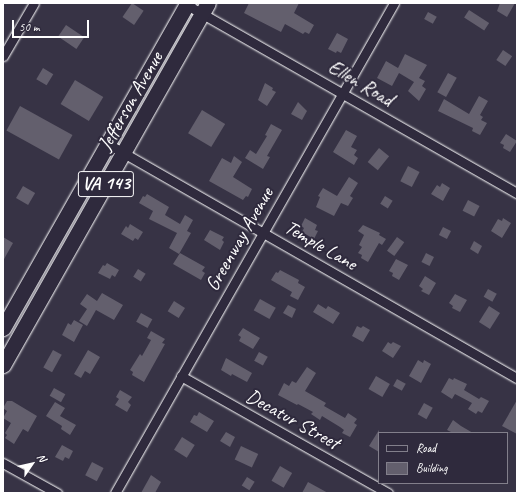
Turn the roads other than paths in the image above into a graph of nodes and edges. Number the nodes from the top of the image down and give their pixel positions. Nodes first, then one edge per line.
1 (34, 3) edge
2 (394, 3) edge
3 (187, 4) edge
4 (205, 8) edge
5 (3, 56) edge
6 (342, 94) junction
7 (108, 144) junction
8 (124, 153) junction
9 (517, 193) edge
10 (263, 233) junction
11 (3, 328) edge
12 (3, 365) edge
13 (181, 376) junction
14 (517, 378) edge
15 (3, 463) edge
16 (57, 493) edge
17 (114, 493) edge
18 (388, 493) edge

1 - 5 street
2 - 6 street, Greenway Avenue
3 - 4 street, Ellen Road
3 - 7 main road, Jefferson Avenue / VA 143
4 - 6 street, Ellen Road
4 - 8 main road, Jefferson Avenue / VA 143
6 - 9 street, Ellen Road
6 - 10 street, Greenway Avenue
7 - 8 street, Temple Lane
7 - 11 main road, Jefferson Avenue / VA 143
8 - 10 street, Temple Lane
8 - 12 main road, Jefferson Avenue / VA 143
10 - 13 street, Greenway Avenue
10 - 14 street, Temple Lane
13 - 17 street, Greenway Avenue
13 - 18 street, Decatur Street
15 - 16 street

